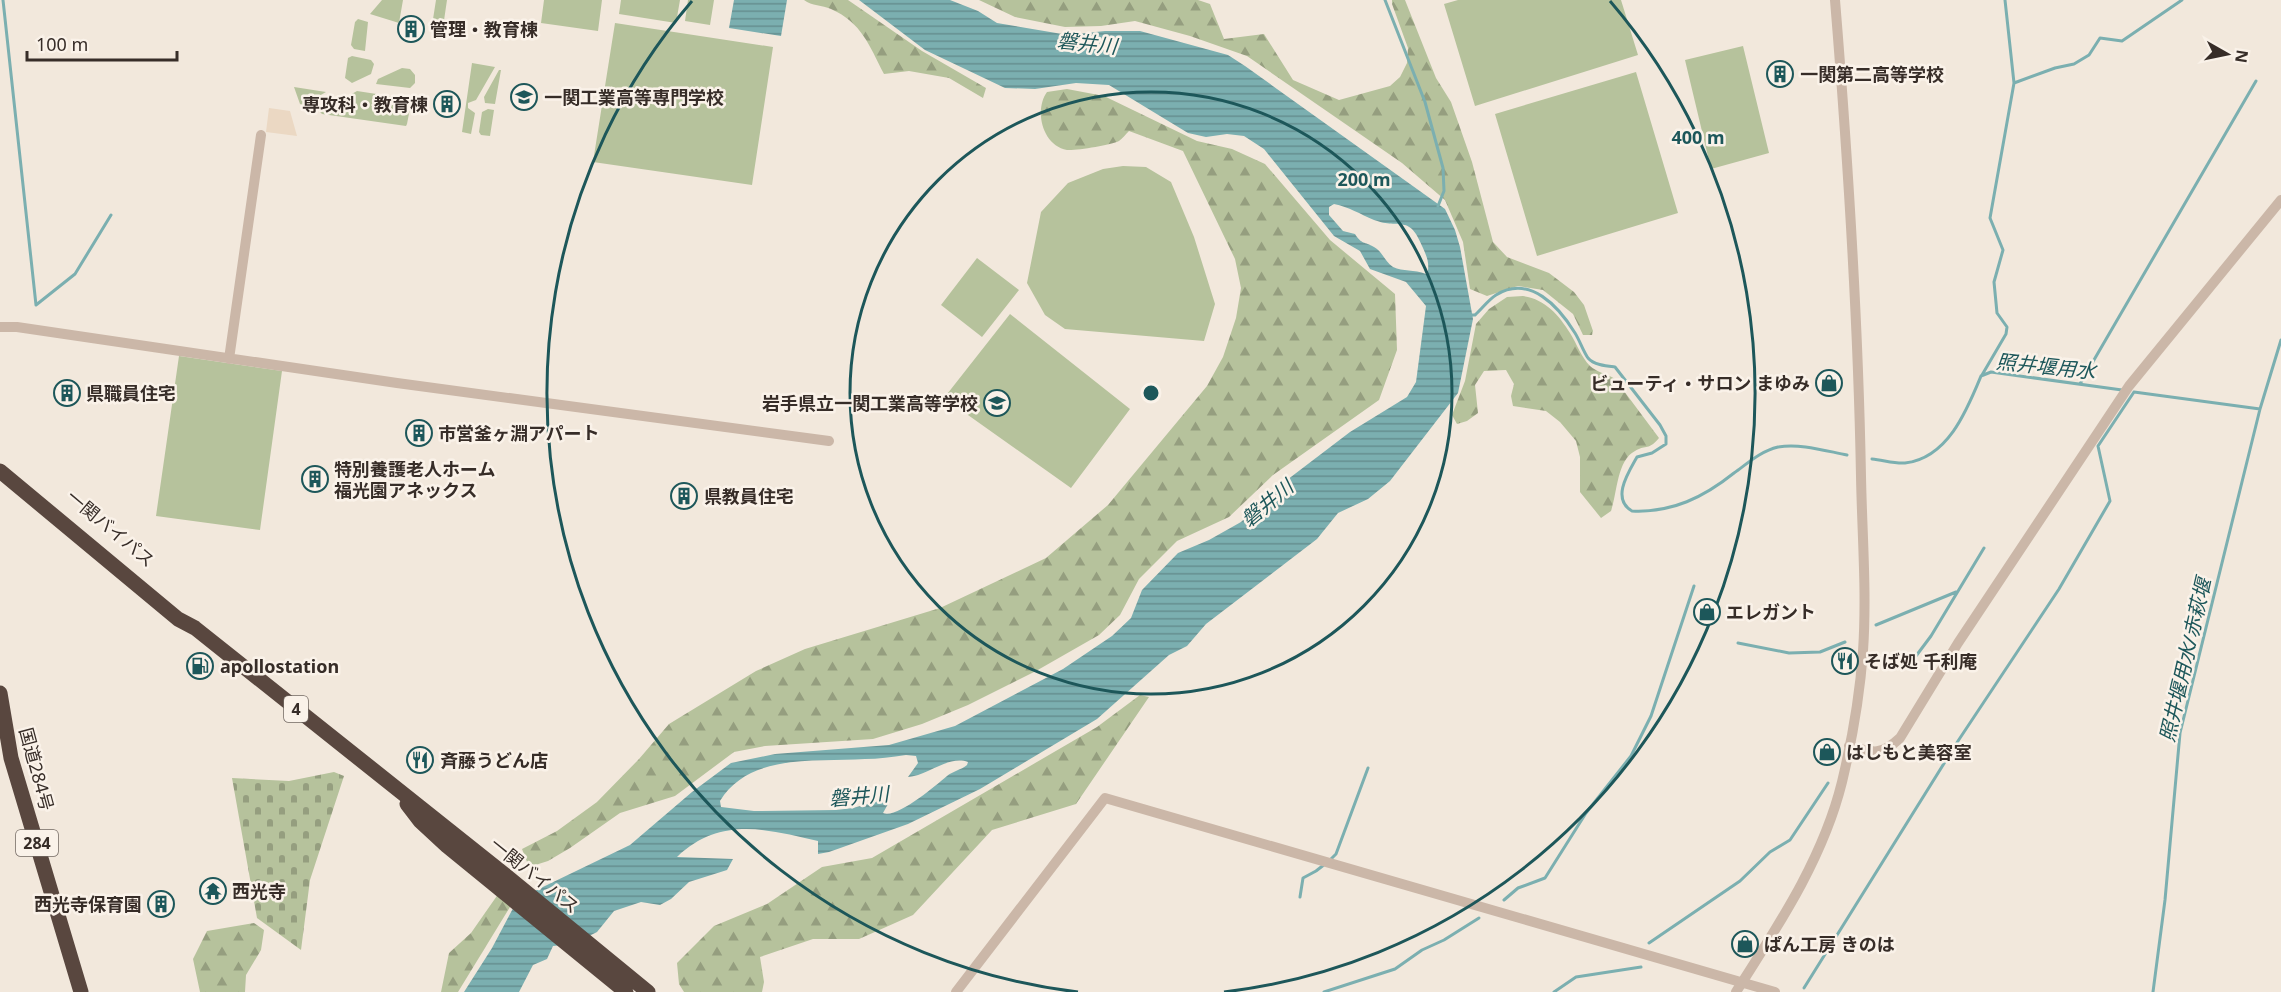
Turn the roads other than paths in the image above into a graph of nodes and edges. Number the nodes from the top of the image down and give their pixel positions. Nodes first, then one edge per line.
1 (1835, 0) edge
2 (261, 135) dead end
3 (2281, 200) edge
4 (0, 327) edge
5 (229, 359) junction
6 (829, 441) dead end
7 (0, 462) edge
8 (0, 471) edge
9 (195, 628) junction
10 (0, 693) edge
11 (1849, 746) junction
12 (504, 883) junction
13 (1739, 987) edge
14 (81, 992) edge
15 (626, 992) edge
16 (648, 992) edge
17 (956, 992) edge
18 (1774, 992) edge

1 - 11 street
2 - 5 street
3 - 11 street
4 - 5 street
5 - 6 street
7 - 9 highway, 一関バイパス / 4
8 - 9 highway, 一関バイパス / 4
9 - 12 highway, 一関バイパス / 4
10 - 14 highway, 国道284号 / 284
11 - 13 street
12 - 15 highway, 一関バイパス / 4
12 - 16 highway, 一関バイパス / 4
13 - 17 street
13 - 18 street

